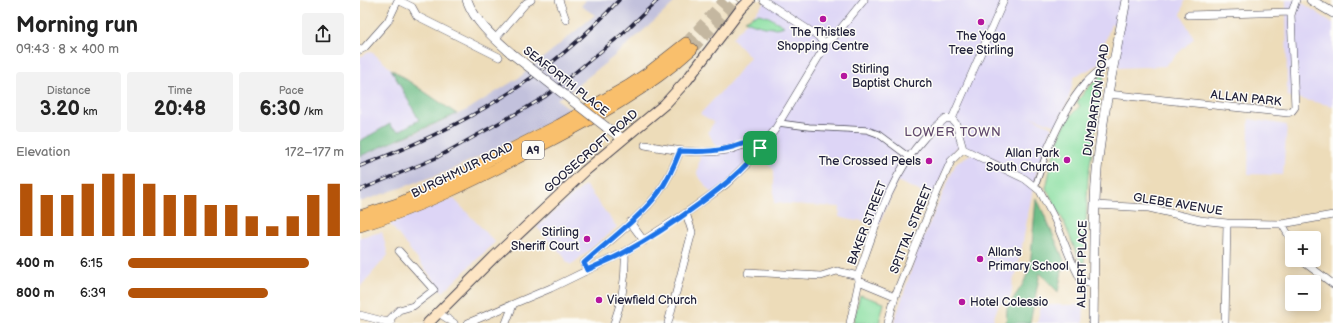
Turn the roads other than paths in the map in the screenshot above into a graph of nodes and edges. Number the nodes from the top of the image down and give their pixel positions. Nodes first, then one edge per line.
1 (398, 0) edge
2 (467, 0) edge
3 (531, 0) edge
4 (558, 0) edge
5 (750, 0) edge
6 (763, 0) edge
7 (864, 0) edge
8 (1004, 0) edge
9 (1126, 0) edge
10 (1296, 0) edge
11 (1310, 0) edge
12 (1292, 12) junction
13 (1333, 13) edge
14 (1188, 15) dead end
15 (566, 20) dead end
16 (495, 39) junction
17 (823, 43) junction
18 (360, 50) edge
19 (499, 57) dead end
20 (1115, 58) junction
21 (1108, 94) junction
22 (952, 119) junction
23 (779, 123) junction
24 (623, 139) junction
25 (645, 145) dead end
26 (760, 148) junction
27 (1048, 148) joint
28 (963, 149) junction
29 (680, 151) junction
30 (909, 157) junction
31 (1035, 187) junction
32 (1095, 205) junction
33 (686, 213) junction
34 (1333, 215) edge
35 (360, 216) edge
36 (630, 222) junction
37 (1227, 223) junction
38 (1282, 224) junction
39 (360, 226) edge
40 (1286, 231) edge
41 (644, 241) junction
42 (399, 251) dead end
43 (625, 252) junction
44 (1310, 267) edge
45 (587, 270) junction
46 (748, 272) dead end
47 (859, 279) junction
48 (1094, 284) junction
49 (1333, 284) edge
50 (895, 296) junction
51 (513, 305) junction
52 (437, 312) junction
53 (360, 315) edge
54 (390, 322) edge
55 (428, 323) edge
56 (454, 323) edge
57 (468, 323) edge
58 (506, 323) edge
59 (614, 323) edge
60 (668, 323) edge
61 (850, 323) edge
62 (888, 323) edge
63 (1093, 323) edge
64 (1225, 323) edge

1 - 18 street
1 - 19 street
2 - 16 street, SEAFORTH PLACE
3 - 16 street
4 - 15 street
5 - 24 main road, GOOSECROFT ROAD
6 - 17 street
7 - 17 street
8 - 22 street
9 - 20 street, DUMBARTON ROAD
10 - 12 street, ALLAN PARK
11 - 13 street
12 - 14 street
12 - 21 street, ALLAN PARK
16 - 24 street, SEAFORTH PLACE, bridge
17 - 23 street
20 - 21 street, DUMBARTON ROAD
20 - 27 street
21 - 32 street, DUMBARTON ROAD
22 - 28 street
22 - 30 street, BAKER STREET
23 - 26 street
23 - 30 street
24 - 52 main road, GOOSECROFT ROAD
25 - 29 street
26 - 29 street
26 - 33 street
27 - 31 street
28 - 31 street
28 - 50 street, SPITTAL STREET
29 - 36 street
30 - 47 street, BAKER STREET
31 - 48 street
32 - 37 street, GLEBE AVENUE
32 - 48 street, ALBERT PLACE
33 - 41 street
33 - 60 street
34 - 38 street, GLEBE AVENUE
35 - 39 main road, BURGHMUIR ROAD / A9
36 - 41 street
36 - 45 street
37 - 38 street, GLEBE AVENUE
37 - 64 street
38 - 40 street
41 - 43 street
42 - 54 street
43 - 45 street
43 - 59 street
44 - 49 street
45 - 51 street
46 - 47 street
47 - 50 street
47 - 61 street, BAKER STREET
48 - 63 street, ALBERT PLACE
50 - 62 street, SPITTAL STREET
51 - 57 street
51 - 58 street
52 - 55 main road, GOOSECROFT ROAD
52 - 56 street
53 - 54 street

